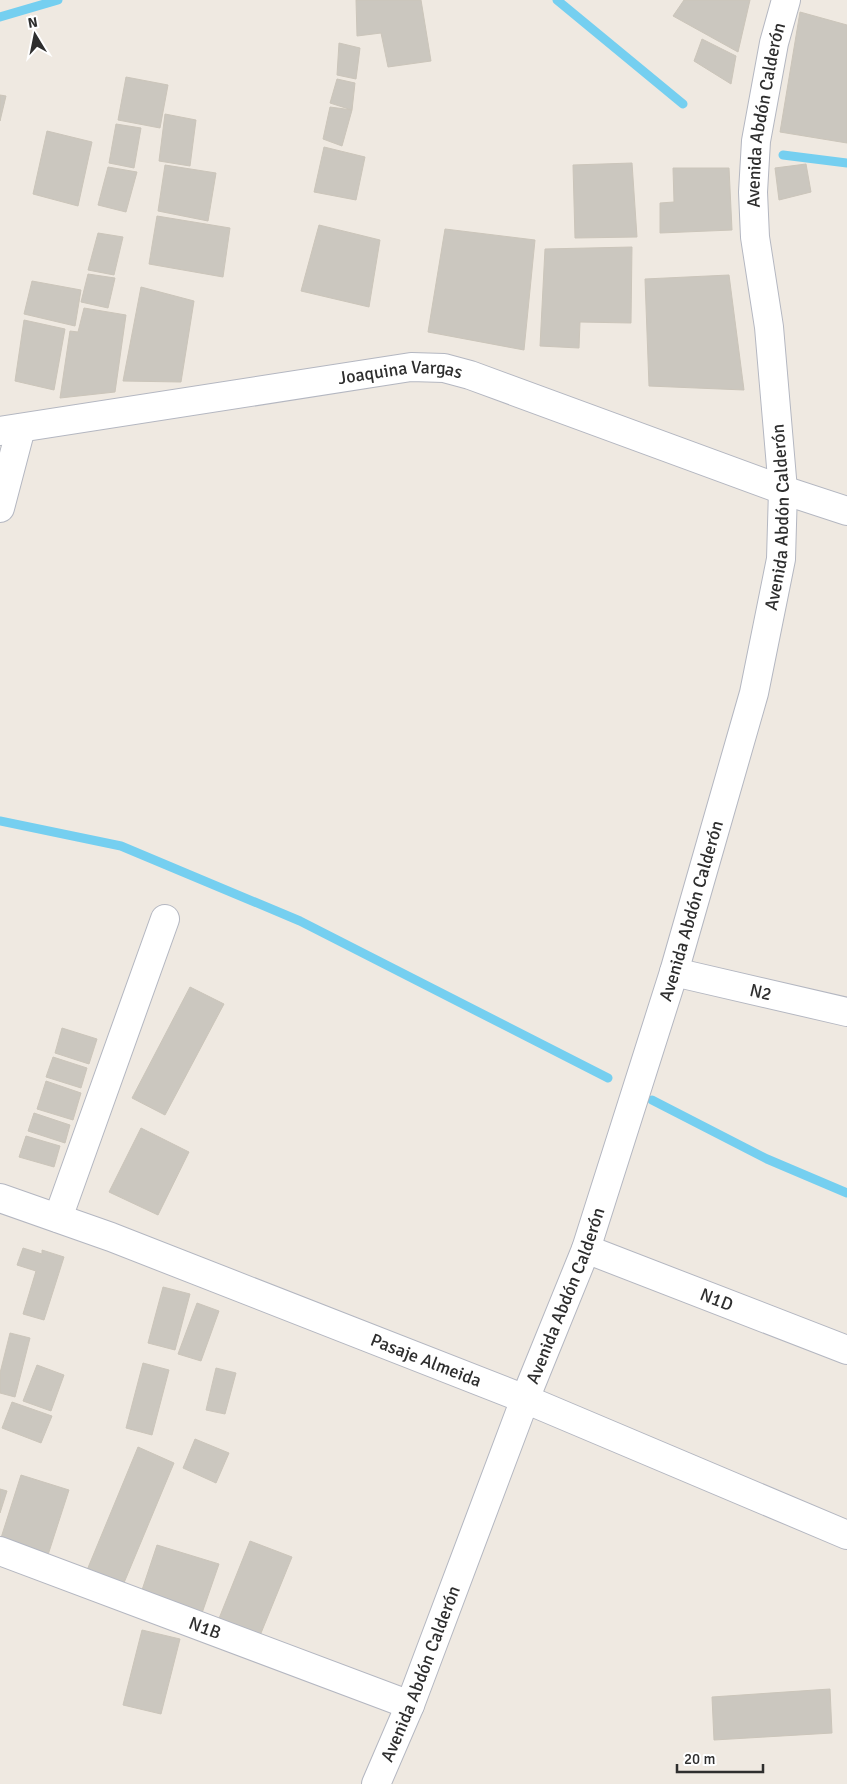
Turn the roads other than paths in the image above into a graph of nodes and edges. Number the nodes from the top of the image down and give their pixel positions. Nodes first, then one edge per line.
1 (786, 0) edge
2 (10, 430) edge
3 (783, 490) junction
4 (0, 508) edge
5 (847, 511) edge
6 (165, 918) dead end
7 (674, 972) junction
8 (847, 1012) edge
9 (0, 1198) edge
10 (58, 1218) junction
11 (586, 1249) junction
12 (847, 1350) edge
13 (525, 1399) junction
14 (847, 1535) edge
15 (0, 1551) edge
16 (410, 1706) junction
17 (376, 1784) edge

1 - 3 street, Avenida Abdón Calderón
2 - 3 street, Joaquina Vargas
2 - 4 street
3 - 5 street, Joaquina Vargas
3 - 7 street, Avenida Abdón Calderón
6 - 10 street
7 - 8 street, N2
7 - 11 street, Avenida Abdón Calderón
9 - 10 street, Pasaje Almeida
10 - 13 street, Pasaje Almeida
11 - 12 street, N1D
11 - 13 street, Avenida Abdón Calderón
13 - 14 street, Pasaje Almeida
13 - 16 street, Avenida Abdón Calderón
15 - 16 street, N1B
16 - 17 street, Avenida Abdón Calderón

